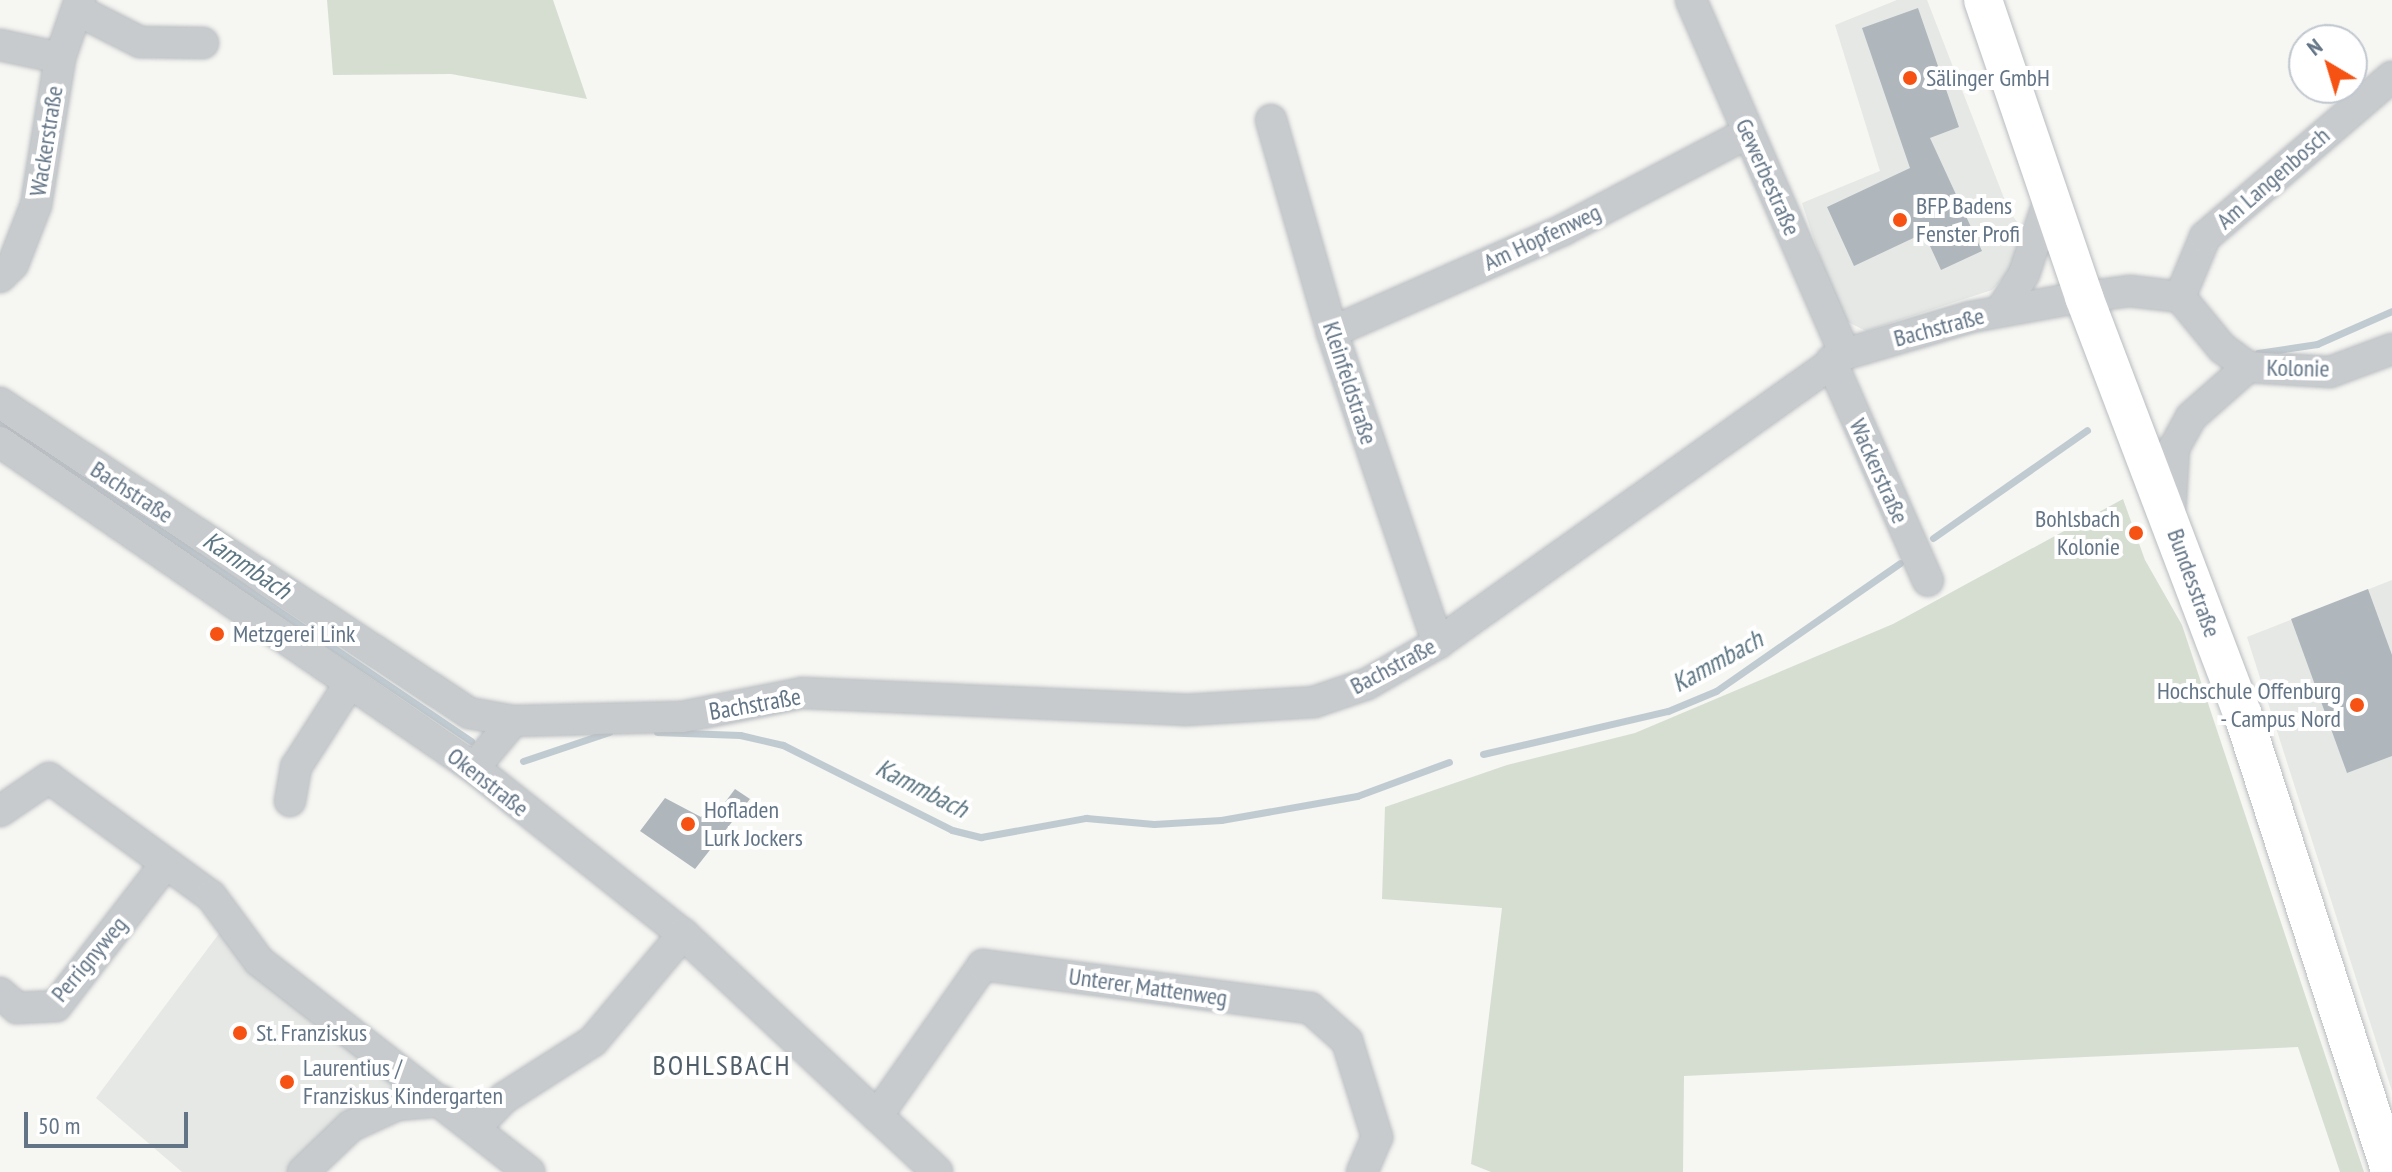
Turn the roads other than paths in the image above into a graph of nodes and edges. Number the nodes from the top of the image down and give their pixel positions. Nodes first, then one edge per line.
1 (1691, 0) edge
2 (1983, 0) edge
3 (78, 5) edge
4 (203, 43) dead end
5 (0, 45) edge
6 (60, 58) junction
7 (2392, 77) edge
8 (1271, 120) dead end
9 (1748, 133) junction
10 (2050, 197) junction
11 (0, 277) edge
12 (2084, 297) junction
13 (2180, 297) junction
14 (2001, 310) junction
15 (1332, 332) junction
16 (2392, 349) edge
17 (1838, 358) junction
18 (2248, 367) junction
19 (0, 403) edge
20 (0, 442) edge
21 (2170, 517) junction
22 (1928, 581) dead end
23 (1438, 643) junction
24 (350, 683) junction
25 (513, 721) junction
26 (474, 768) junction
27 (290, 801) dead end
28 (0, 811) edge
29 (163, 867) junction
30 (683, 934) junction
31 (0, 993) edge
32 (442, 1101) junction
33 (877, 1116) junction
34 (476, 1127) junction
35 (303, 1172) edge
36 (529, 1172) edge
37 (937, 1172) edge
38 (1362, 1172) edge
39 (2391, 1172) edge

1 - 9 street, Gewerbestraße
2 - 10 main road, Bundesstraße
3 - 4 street
3 - 6 street, Wackerstraße
5 - 6 street
6 - 11 street, Wackerstraße
7 - 13 street, Am Langenbosch
8 - 15 street, Kleinfeldstraße
9 - 15 street, Am Hopfenweg
9 - 17 street, Gewerbestraße
10 - 12 main road, Bundesstraße
10 - 14 street
12 - 13 street
12 - 14 street, Bachstraße
12 - 21 main road, Bundesstraße
13 - 18 street, Kolonie
14 - 17 street, Bachstraße
15 - 23 street, Kleinfeldstraße
16 - 18 street, Kolonie
17 - 22 street, Wackerstraße
17 - 23 street, Bachstraße
18 - 21 street, Kolonie
19 - 25 street, Bachstraße
20 - 24 street, Okenstraße
21 - 39 main road, Bundesstraße
23 - 25 street, Bachstraße
24 - 26 street, Okenstraße
24 - 27 street
25 - 26 street
26 - 30 street, Okenstraße
28 - 29 street
29 - 31 street, Perrignyweg
29 - 32 street
30 - 33 street, Okenstraße
30 - 34 street
32 - 34 street
32 - 35 street
33 - 37 street, Okenstraße
33 - 38 street, Unterer Mattenweg
34 - 36 street

